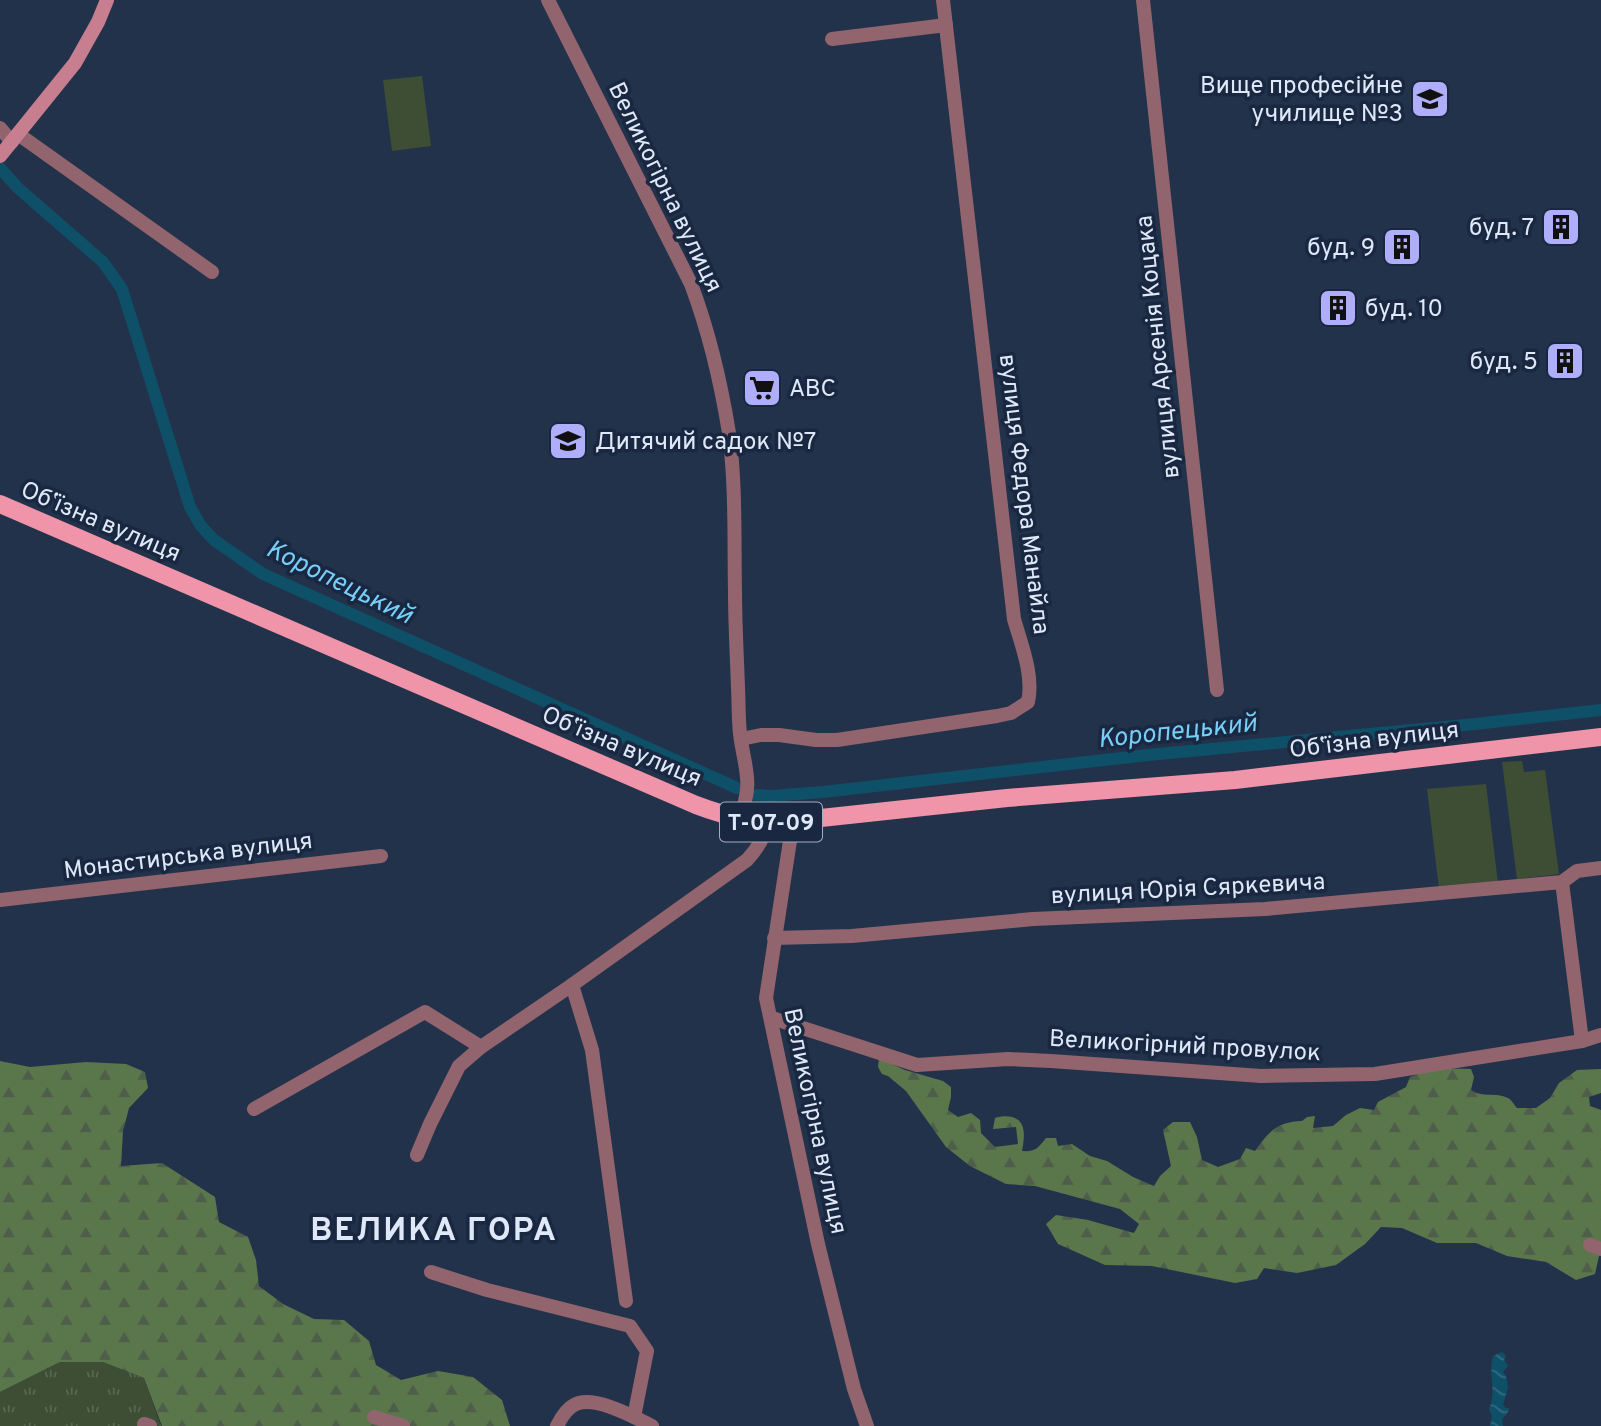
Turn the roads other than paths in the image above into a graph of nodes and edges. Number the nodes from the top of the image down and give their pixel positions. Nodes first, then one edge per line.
1 (107, 0) edge
2 (548, 0) edge
3 (943, 0) edge
4 (1143, 0) edge
5 (946, 25) junction
6 (832, 39) dead end
7 (0, 128) edge
8 (9, 146) edge
9 (212, 272) dead end
10 (0, 505) edge
11 (1217, 690) dead end
12 (1601, 737) edge
13 (741, 739) junction
14 (740, 819) junction
15 (793, 821) junction
16 (768, 822) junction
17 (381, 856) dead end
18 (1601, 867) edge
19 (1562, 883) junction
20 (0, 900) edge
21 (774, 938) junction
22 (572, 985) junction
23 (772, 1018) junction
24 (1601, 1035) edge
25 (1582, 1041) junction
26 (481, 1047) junction
27 (254, 1109) dead end
28 (417, 1156) dead end
29 (431, 1272) dead end
30 (625, 1301) dead end
31 (374, 1417) dead end
32 (634, 1417) junction
33 (403, 1426) edge
34 (557, 1426) edge
35 (652, 1426) edge
36 (867, 1426) edge

1 - 8 main road
2 - 13 street, Великогірна вулиця
3 - 5 street, вулиця Федора Манайла
4 - 11 street, вулиця Арсенія Коцака
5 - 6 street
5 - 13 street, вулиця Федора Манайла
7 - 8 street
8 - 9 street
10 - 14 main road, Обʼїзна вулиця / Т-07-09
12 - 15 main road, Обʼїзна вулиця / Т-07-09
13 - 14 street, Великогірна вулиця
14 - 16 main road, Обʼїзна вулиця / Т-07-09
15 - 16 main road, Обʼїзна вулиця / Т-07-09
15 - 21 street, Великогірна вулиця
16 - 22 street
17 - 20 street, Монастирська вулиця
18 - 19 street, вулиця Юрія Сяркевича
19 - 21 street, вулиця Юрія Сяркевича
19 - 25 street
21 - 23 street, Великогірна вулиця
22 - 26 street
22 - 30 street
23 - 25 street, Великогірний провулок
23 - 36 street, Великогірна вулиця
24 - 25 street, Великогірний провулок
26 - 27 street
26 - 28 street
29 - 32 street
31 - 33 street
32 - 34 street
32 - 35 street

